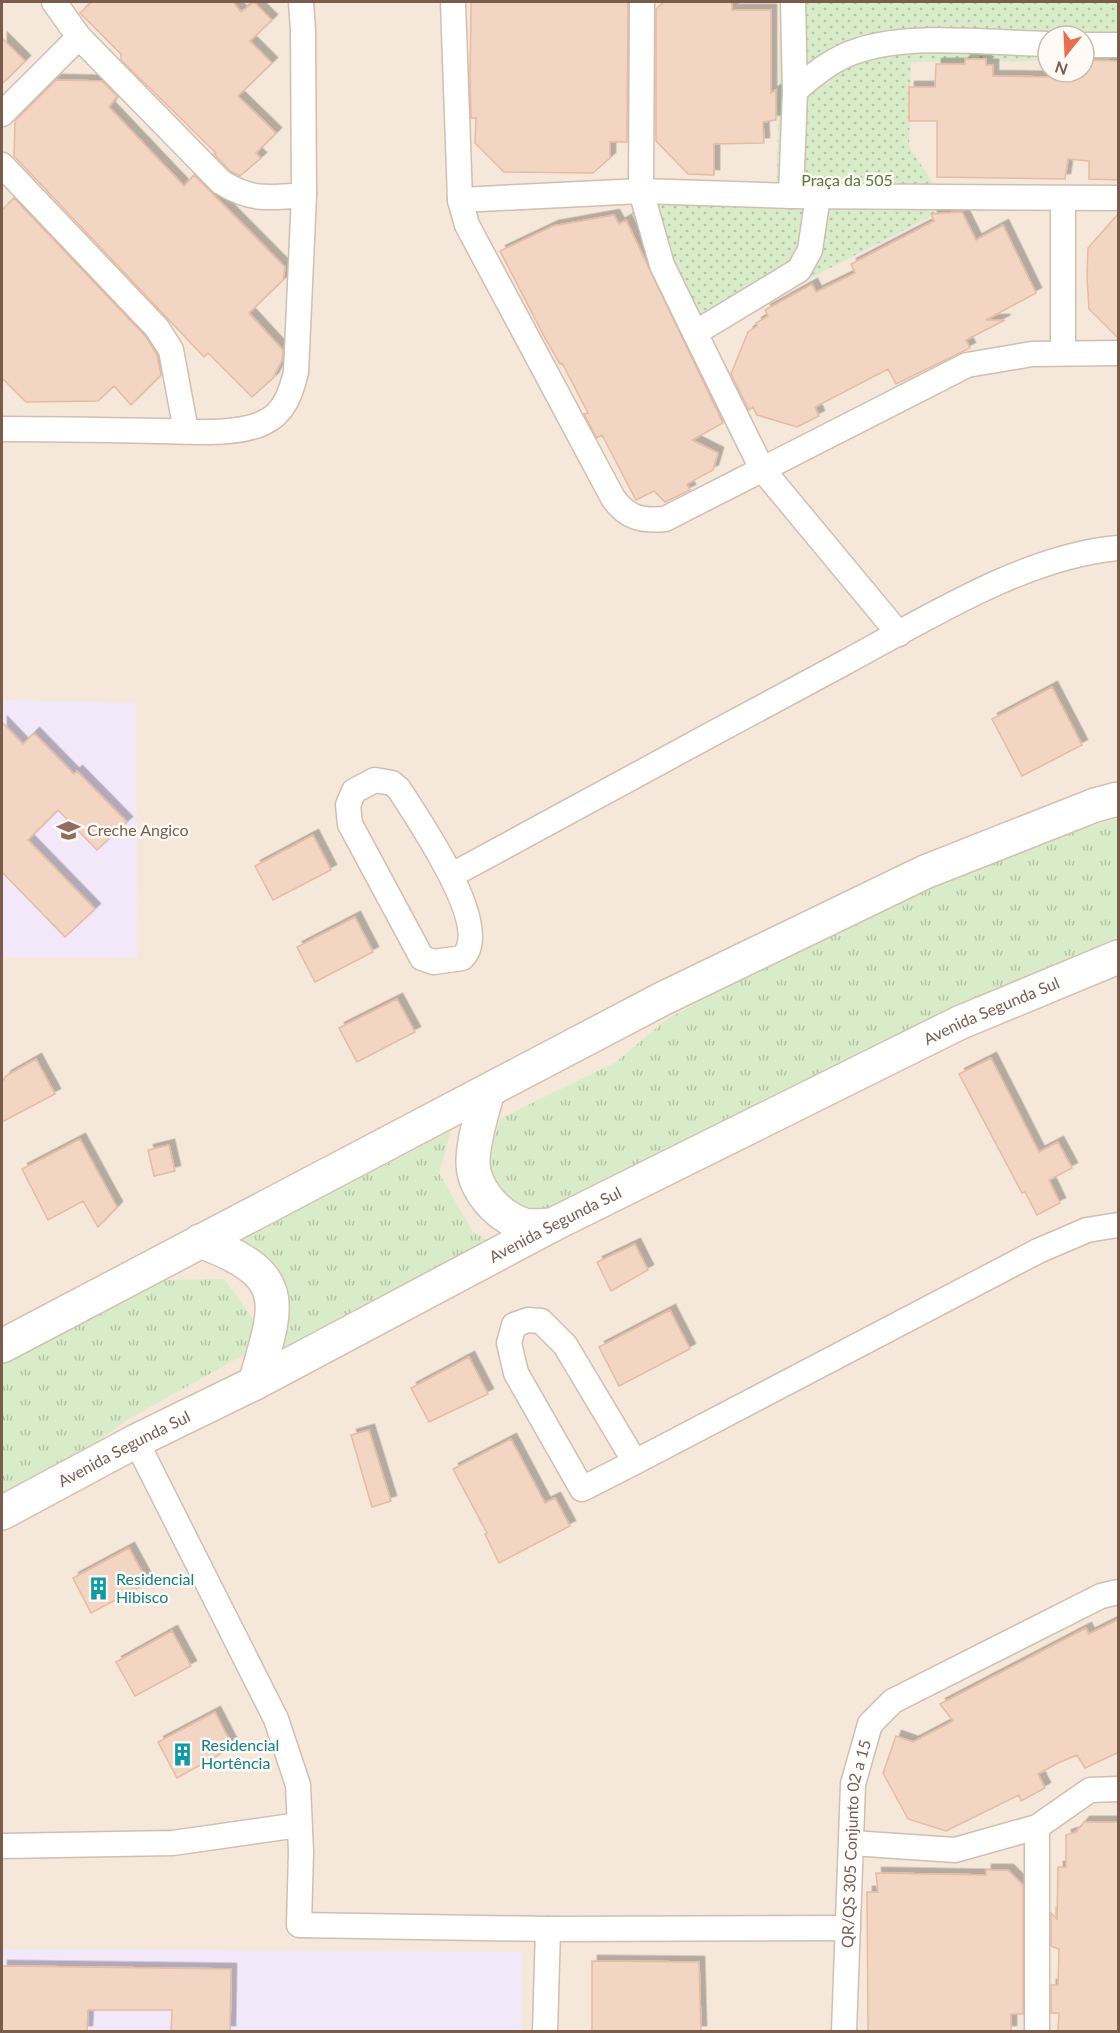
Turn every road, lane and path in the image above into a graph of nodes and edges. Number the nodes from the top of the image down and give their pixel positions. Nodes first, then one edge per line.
1 (54, 2) edge
2 (301, 2) edge
3 (453, 2) edge
4 (642, 2) edge
5 (793, 2) edge
6 (79, 37) junction
7 (1036, 44) edge
8 (1096, 45) edge
9 (1119, 45) edge
10 (795, 91) junction
11 (2, 114) edge
12 (2, 165) edge
13 (641, 191) junction
14 (304, 195) junction
15 (791, 196) junction
16 (818, 196) junction
17 (1119, 198) edge
18 (1063, 199) junction
19 (460, 200) junction
20 (695, 333) junction
21 (1063, 352) junction
22 (1119, 353) edge
23 (2, 429) edge
24 (186, 431) junction
25 (762, 469) junction
26 (1119, 548) edge
27 (899, 634) junction
28 (1119, 799) edge
29 (452, 875) junction
30 (1119, 957) edge
31 (489, 1091) junction
32 (552, 1225) junction
33 (1119, 1225) edge
34 (200, 1241) junction
35 (2, 1346) edge
36 (255, 1383) junction
37 (136, 1441) junction
38 (635, 1461) junction
39 (2, 1513) edge
40 (1119, 1592) edge
41 (1119, 1789) edge
42 (299, 1825) junction
43 (1037, 1827) junction
44 (852, 1843) junction
45 (2, 1846) edge
46 (848, 1928) junction
47 (548, 1929) junction
48 (545, 2031) edge
49 (844, 2031) edge
50 (1037, 2031) edge

1 - 6 street
2 - 14 street
3 - 19 street
4 - 13 street
5 - 10 street
6 - 11 street
6 - 14 street
7 - 10 street
8 - 9 street
10 - 15 street
12 - 24 street
13 - 15 street
13 - 19 street
13 - 20 street
14 - 24 street
15 - 16 street
16 - 18 street
16 - 20 street
17 - 18 street
18 - 21 street
19 - 25 street
20 - 25 street
21 - 22 street
21 - 25 street
23 - 24 street
25 - 27 street
26 - 27 street
27 - 29 street
28 - 31 main road
29 - 29 street
30 - 32 main road, Avenida Segunda Sul
31 - 32 main road
31 - 34 main road
32 - 36 main road, Avenida Segunda Sul
33 - 38 street
34 - 35 main road
34 - 36 main road
36 - 37 main road, Avenida Segunda Sul
37 - 39 main road, Avenida Segunda Sul
37 - 42 street
38 - 38 street
40 - 44 street, QR/QS 305 Conjunto 02 a 15
41 - 43 street
42 - 45 street
42 - 47 street
43 - 44 street
43 - 50 street
44 - 46 street, QR/QS 305 Conjunto 02 a 15
46 - 47 street
46 - 49 street, QR/QS 305 Conjunto 02 a 15
47 - 48 street

